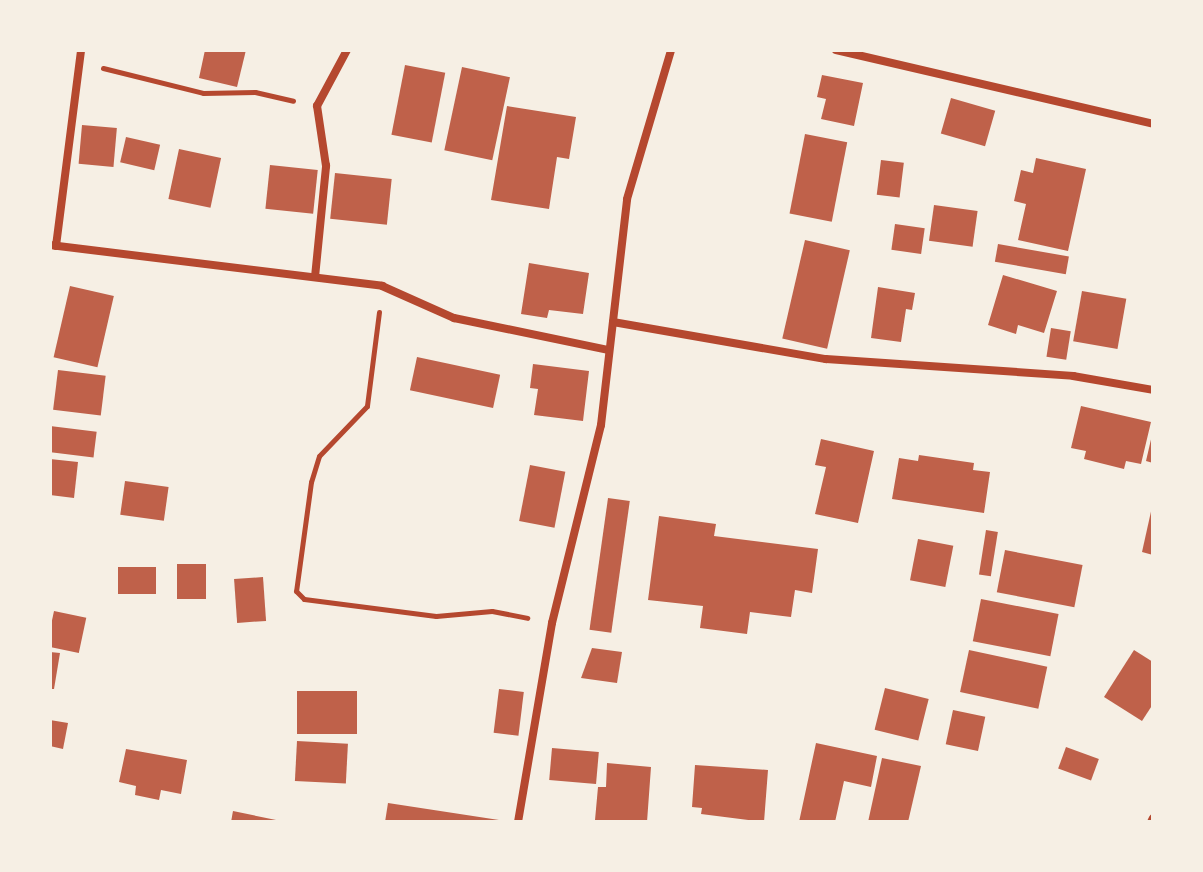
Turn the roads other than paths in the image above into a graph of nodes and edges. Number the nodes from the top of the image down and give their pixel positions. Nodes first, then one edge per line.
1 (81, 50) edge
2 (347, 50) edge
3 (671, 50) edge
4 (836, 50) edge
5 (1153, 124) edge
6 (53, 246) edge
7 (315, 277) junction
8 (613, 322) junction
9 (608, 350) junction
10 (1153, 390) edge
11 (518, 822) edge

1 - 6 street
2 - 7 street
3 - 8 street
4 - 5 street
6 - 7 street
7 - 9 street
8 - 9 street
8 - 10 street
9 - 11 street

